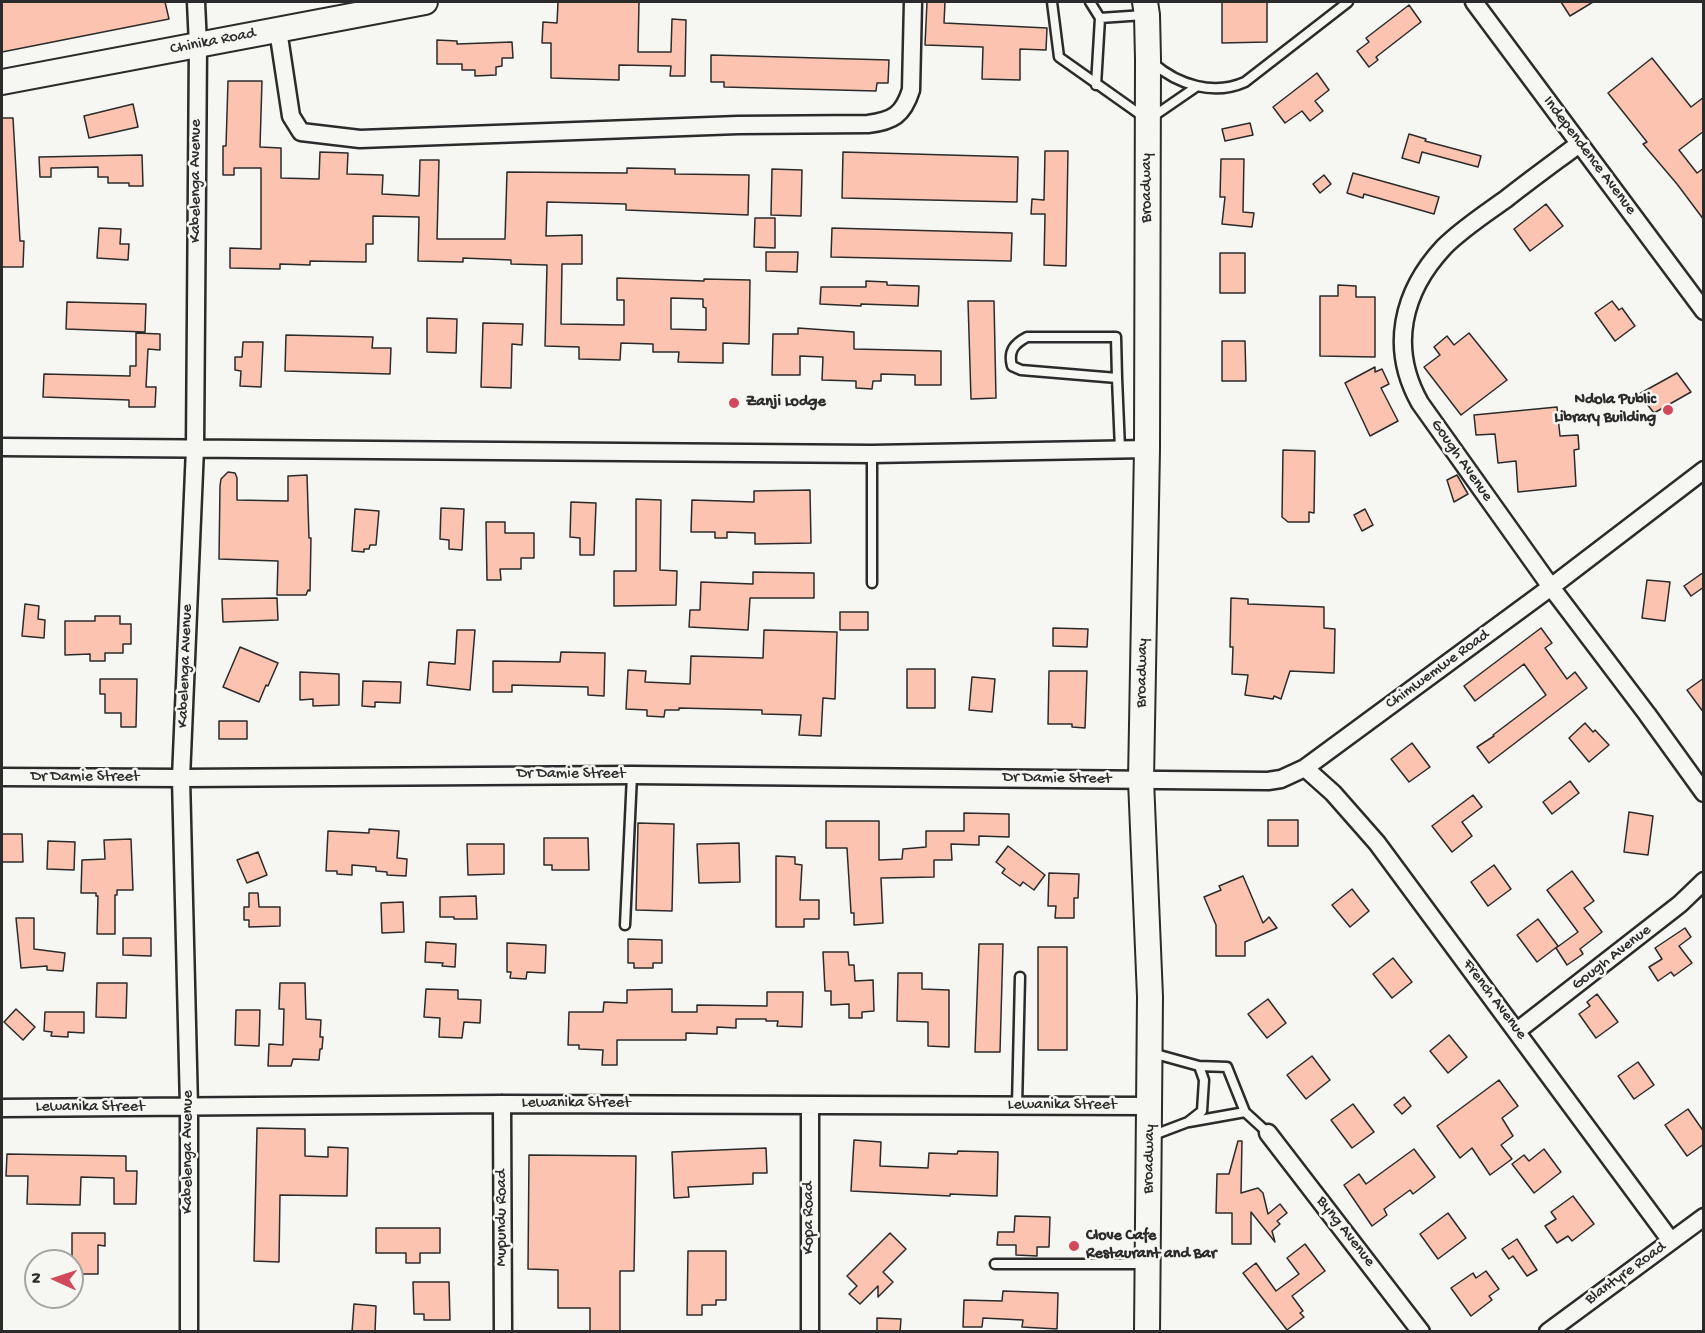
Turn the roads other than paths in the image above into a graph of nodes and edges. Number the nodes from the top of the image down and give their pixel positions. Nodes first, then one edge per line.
1 (196, 2) edge
2 (425, 2) edge
3 (912, 2) edge
4 (1052, 2) edge
5 (1090, 2) edge
6 (1348, 2) edge
7 (1474, 2) edge
8 (1148, 6) edge
9 (1100, 18) junction
10 (278, 30) junction
11 (198, 45) junction
12 (1148, 59) junction
13 (2, 82) edge
14 (1096, 85) junction
15 (1196, 87) junction
16 (1148, 120) junction
17 (1579, 144) junction
18 (1704, 311) edge
19 (1117, 378) junction
20 (2, 447) edge
21 (195, 448) junction
22 (1120, 449) junction
23 (1147, 449) junction
24 (872, 454) junction
25 (1704, 470) edge
26 (872, 583) dead end
27 (1551, 587) junction
28 (1305, 768) junction
29 (632, 775) junction
30 (2, 777) edge
31 (181, 778) junction
32 (1141, 780) junction
33 (1704, 793) edge
34 (1704, 880) edge
35 (625, 925) dead end
36 (1020, 977) dead end
37 (1517, 1031) junction
38 (1150, 1052) junction
39 (1199, 1066) junction
40 (502, 1104) junction
41 (810, 1105) junction
42 (1150, 1106) junction
43 (189, 1107) junction
44 (1017, 1107) junction
45 (2, 1108) edge
46 (1245, 1112) junction
47 (1188, 1122) junction
48 (1268, 1133) joint
49 (1150, 1136) junction
50 (1704, 1217) edge
51 (1671, 1241) junction
52 (995, 1264) dead end
53 (1148, 1264) junction
54 (189, 1332) edge
55 (503, 1332) edge
56 (810, 1332) edge
57 (1147, 1332) edge
58 (1421, 1332) edge
59 (1548, 1332) edge

1 - 11 street, Kabelenga Avenue
2 - 10 main road, Chinika Road
3 - 10 street
4 - 14 lane
5 - 9 lane
6 - 15 lane
7 - 17 street, Independence Avenue
8 - 9 lane
8 - 12 main road, Broadway
9 - 14 lane
10 - 11 main road, Chinika Road
11 - 13 main road, Chinika Road
11 - 21 street, Kabelenga Avenue
12 - 15 lane
12 - 16 main road, Broadway
14 - 16 lane
15 - 16 lane
16 - 23 main road, Broadway
17 - 18 street, Independence Avenue
17 - 27 street, Gough Avenue
19 - 19 lane
19 - 22 lane
20 - 21 street
21 - 24 street
21 - 31 street, Kabelenga Avenue
22 - 23 street
22 - 24 street
23 - 32 main road, Broadway
24 - 26 lane
25 - 27 street, Chimwemwe Road
27 - 28 street, Chimwemwe Road
27 - 33 street, Gough Avenue
28 - 32 street, Chimwemwe Road
28 - 37 street, French Avenue
29 - 31 street, Dr Damie Street
29 - 32 street, Dr Damie Street
29 - 35 lane
30 - 31 street, Dr Damie Street
31 - 43 street, Kabelenga Avenue
32 - 38 main road, Broadway
34 - 37 street, Gough Avenue
36 - 44 lane
37 - 51 street, French Avenue
38 - 39 lane
38 - 42 main road, Broadway
39 - 46 lane
39 - 47 lane
40 - 41 street, Lewanika Street
40 - 43 street, Lewanika Street
40 - 55 street, Mupundu Road
41 - 44 street, Lewanika Street
41 - 56 street, Kopa Road
42 - 44 street, Lewanika Street
42 - 49 main road, Broadway
43 - 45 street, Lewanika Street
43 - 54 street, Kabelenga Avenue
46 - 47 lane
46 - 48 lane
47 - 49 lane
48 - 58 street, Byng Avenue
49 - 53 main road, Broadway
50 - 51 street, Blantyre Road
51 - 59 street, Blantyre Road
52 - 53 lane
53 - 57 main road, Broadway

